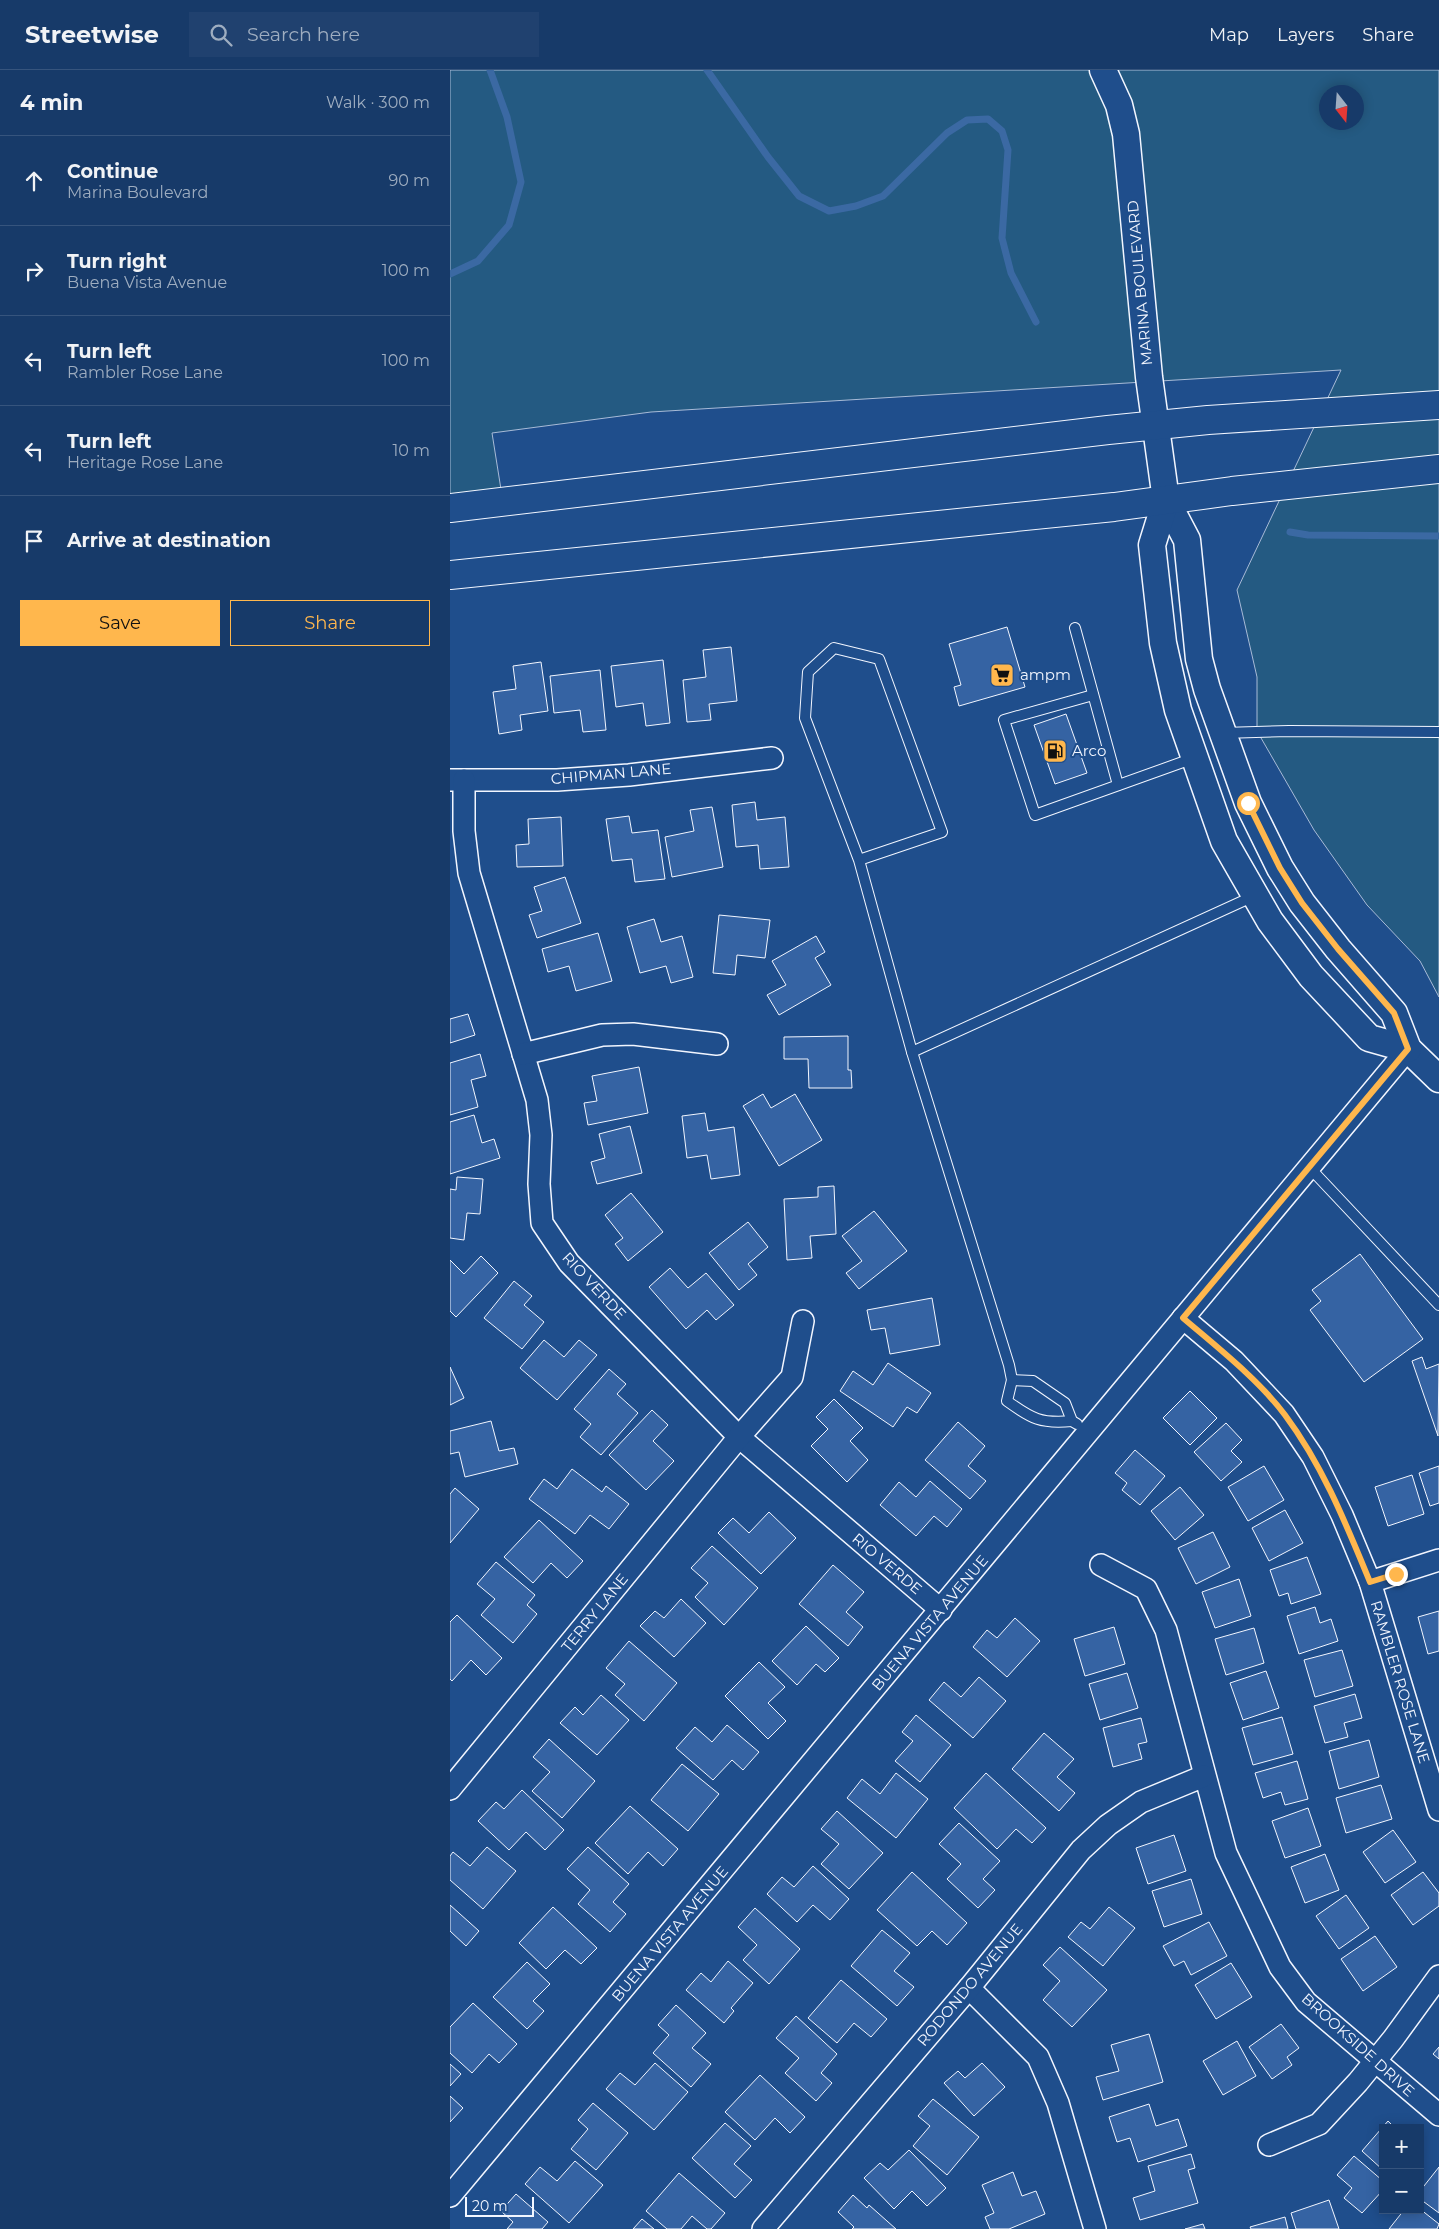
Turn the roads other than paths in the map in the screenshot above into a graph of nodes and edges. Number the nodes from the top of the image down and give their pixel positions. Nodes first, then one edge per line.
1 (1103, 70) edge
2 (1439, 405) edge
3 (1156, 425) junction
4 (1439, 469) edge
5 (1166, 500) junction
6 (450, 508) edge
7 (450, 575) edge
8 (1075, 628) dead end
9 (1094, 696) junction
10 (1439, 732) edge
11 (1222, 733) junction
12 (772, 758) dead end
13 (1194, 758) junction
14 (457, 780) edge
15 (1118, 785) junction
16 (1248, 803) junction
17 (859, 860) junction
18 (1255, 895) junction
19 (717, 1044) dead end
20 (1408, 1049) junction
21 (912, 1052) junction
22 (523, 1054) junction
23 (1439, 1079) edge
24 (1309, 1167) junction
25 (1439, 1305) edge
26 (1183, 1318) junction
27 (803, 1321) dead end
28 (1012, 1380) junction
29 (1080, 1427) junction
30 (739, 1437) junction
31 (1439, 1560) edge
32 (1101, 1565) dead end
33 (1370, 1582) junction
34 (941, 1610) junction
35 (1204, 1776) junction
36 (450, 1789) edge
37 (1439, 1810) edge
38 (1439, 1976) edge
39 (969, 1988) junction
40 (1375, 2062) junction
41 (1439, 2115) edge
42 (1269, 2145) dead end
43 (450, 2196) edge
44 (763, 2229) edge
45 (1095, 2229) edge

1 - 3 street, MARINA BOULEVARD
2 - 3 highway
3 - 5 street, MARINA BOULEVARD
3 - 6 highway
4 - 5 highway
5 - 7 highway
5 - 11 street, MARINA BOULEVARD
5 - 13 street, MARINA BOULEVARD
8 - 9 lane
9 - 15 lane
9 - 15 lane
10 - 11 lane
11 - 16 street, MARINA BOULEVARD
12 - 14 street, CHIPMAN LANE
13 - 15 lane
13 - 16 street
13 - 18 street, MARINA BOULEVARD
14 - 22 street, RIO VERDE
16 - 20 street, MARINA BOULEVARD
17 - 17 lane
17 - 21 lane
18 - 20 street, MARINA BOULEVARD
18 - 21 lane
19 - 22 street
20 - 23 street, MARINA BOULEVARD
20 - 24 street, BUENA VISTA AVENUE
21 - 28 lane
22 - 30 street, RIO VERDE
24 - 25 lane
24 - 26 street, BUENA VISTA AVENUE
26 - 29 street, BUENA VISTA AVENUE
26 - 33 street, RAMBLER ROSE LANE
27 - 30 street, TERRY LANE
28 - 29 lane
28 - 29 lane
29 - 34 street, BUENA VISTA AVENUE
30 - 34 street, RIO VERDE
30 - 36 street, TERRY LANE
31 - 33 street
32 - 35 street, BROOKSIDE DRIVE
33 - 37 street, RAMBLER ROSE LANE
34 - 43 street, BUENA VISTA AVENUE
35 - 39 street, RODONDO AVENUE
35 - 40 street, BROOKSIDE DRIVE
38 - 40 street
39 - 44 street, RODONDO AVENUE
39 - 45 street
40 - 41 street, BROOKSIDE DRIVE
40 - 42 street

